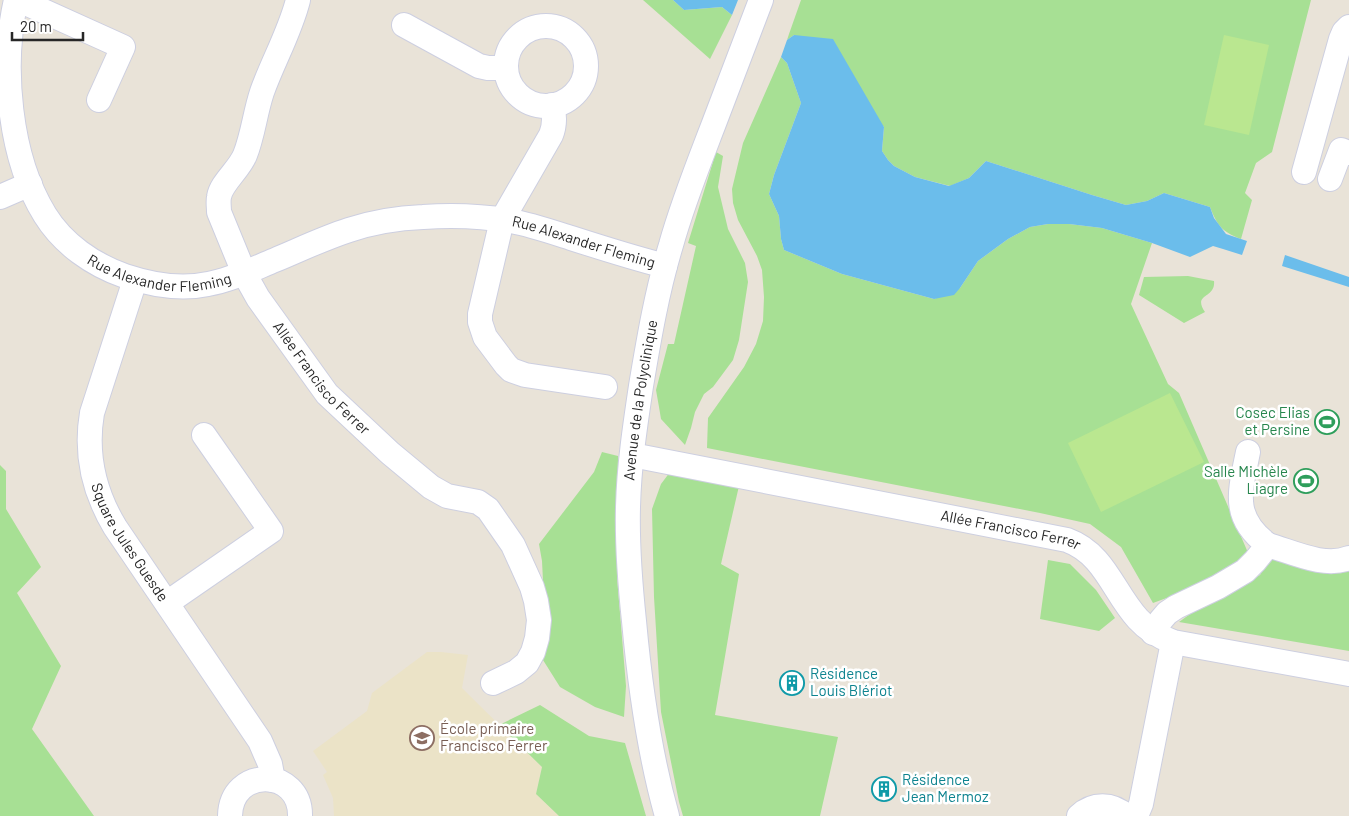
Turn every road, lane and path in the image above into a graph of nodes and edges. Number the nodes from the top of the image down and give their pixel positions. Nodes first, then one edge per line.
1 (18, 0) edge
2 (298, 0) edge
3 (761, 0) edge
4 (404, 25) dead end
5 (1349, 27) edge
6 (5, 35) edge
7 (506, 68) junction
8 (99, 100) dead end
9 (552, 106) junction
10 (1349, 153) edge
11 (1304, 172) dead end
12 (1330, 179) dead end
13 (30, 184) junction
14 (0, 197) edge
15 (502, 220) junction
16 (665, 266) junction
17 (244, 273) junction
18 (135, 280) junction
19 (606, 388) dead end
20 (204, 435) dead end
21 (1248, 452) dead end
22 (632, 455) junction
23 (1268, 545) junction
24 (1349, 558) edge
25 (167, 604) junction
26 (1163, 638) junction
27 (1349, 674) edge
28 (494, 682) dead end
29 (273, 780) junction
30 (230, 816) edge
31 (300, 816) edge
32 (668, 816) edge
33 (1079, 816) edge
34 (1126, 816) edge
35 (1136, 816) edge

1 - 6 street, Rue Alexander Fleming
1 - 8 street, Rue Alexander Fleming
2 - 17 street, Allée Francisco Ferrer
3 - 16 street, Avenue de la Polyclinique
4 - 7 street
5 - 11 street
6 - 13 street, Rue Alexander Fleming
7 - 9 street
7 - 9 street
9 - 15 street
10 - 12 street
13 - 14 street
13 - 18 street, Rue Alexander Fleming
15 - 16 street, Rue Alexander Fleming
15 - 17 street, Rue Alexander Fleming
15 - 19 street, Rue Alexander Fleming
16 - 22 street, Avenue de la Polyclinique
17 - 18 street, Rue Alexander Fleming
17 - 28 street, Allée Francisco Ferrer
18 - 25 street, Square Jules Guesde
20 - 25 street
21 - 23 street
22 - 26 street, Allée Francisco Ferrer
22 - 32 street, Avenue de la Polyclinique
23 - 24 street
23 - 26 street
25 - 29 street, Square Jules Guesde
26 - 27 street
26 - 35 street
29 - 30 street
29 - 31 street
33 - 34 street

